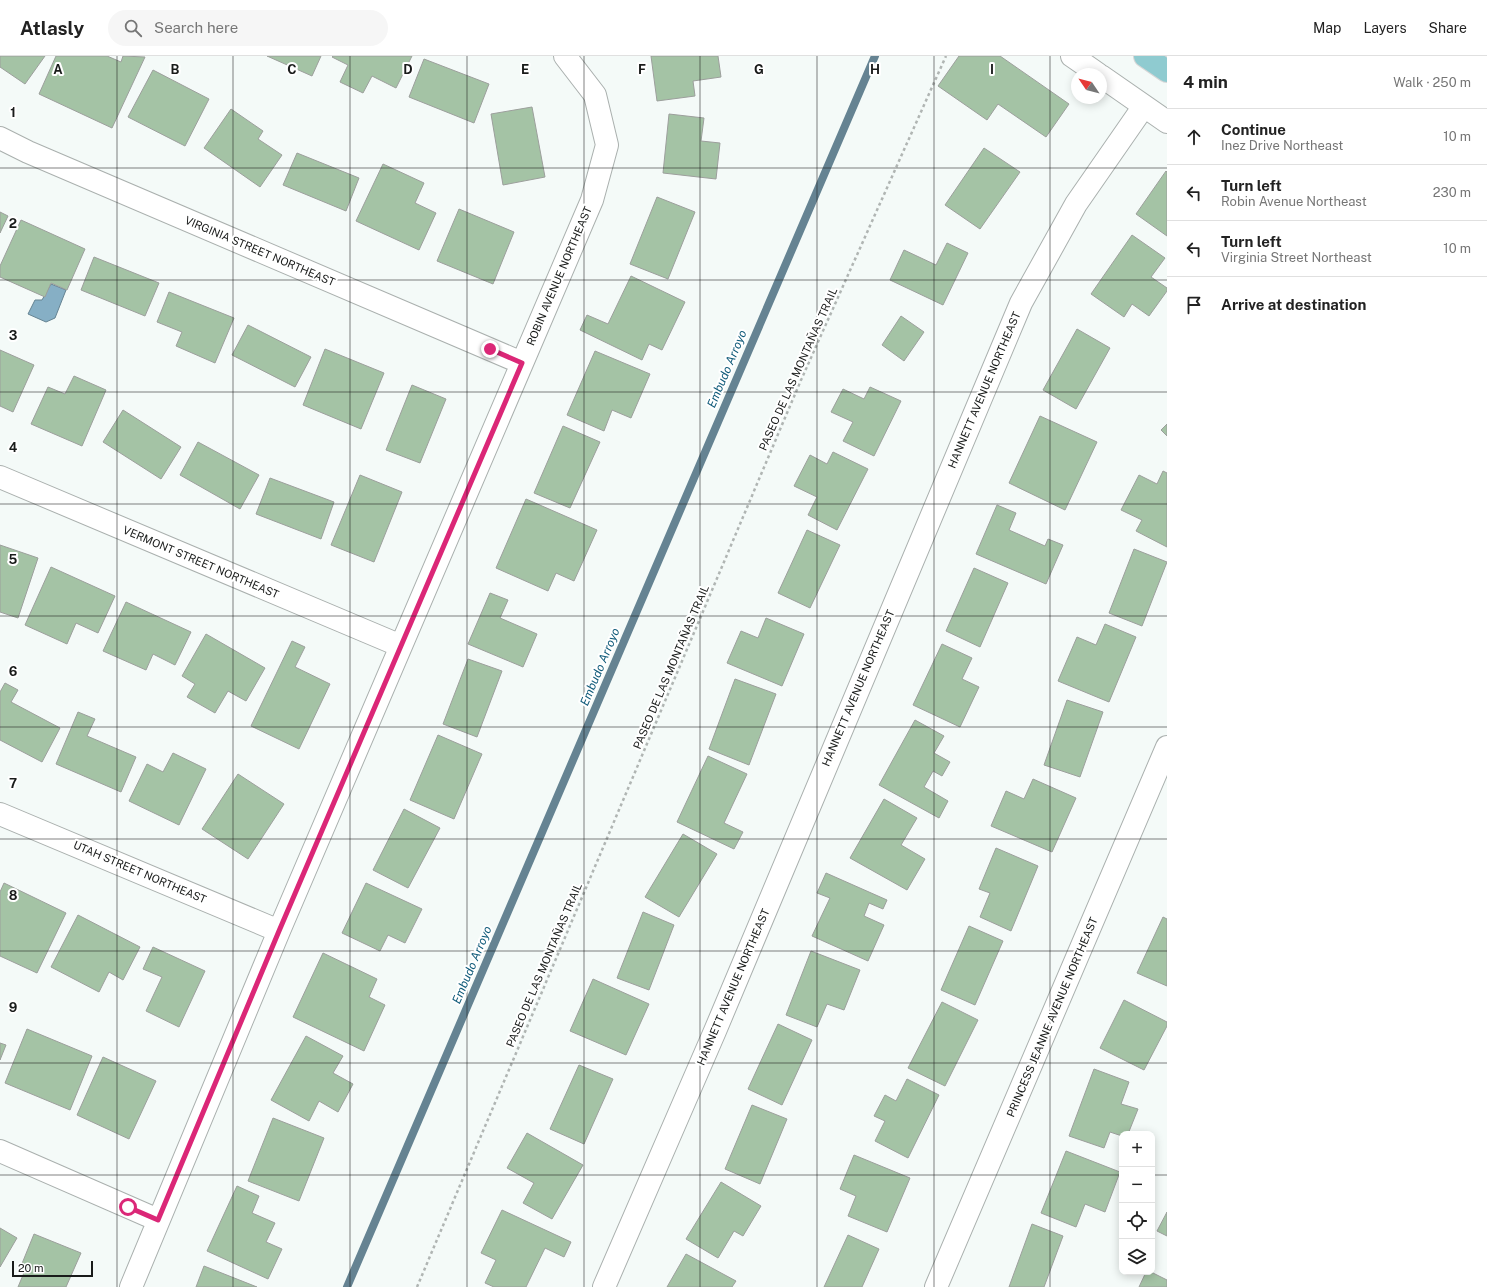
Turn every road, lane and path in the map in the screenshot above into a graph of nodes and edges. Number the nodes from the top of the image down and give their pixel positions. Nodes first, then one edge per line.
1 (946, 56) edge
2 (1072, 56) edge
3 (1146, 56) edge
4 (567, 58) edge
5 (1089, 68) edge
6 (1167, 71) edge
7 (1107, 80) edge
8 (1144, 106) junction
9 (1167, 122) edge
10 (0, 138) edge
11 (522, 363) junction
12 (0, 477) edge
13 (401, 646) junction
14 (1167, 747) edge
15 (0, 814) edge
16 (279, 931) junction
17 (0, 1151) edge
18 (158, 1220) junction
19 (130, 1287) edge
20 (417, 1287) edge
21 (604, 1287) edge
22 (936, 1287) edge

1 - 20 path, PASEO DE LAS MONTAÑAS TRAIL
2 - 5 street
3 - 6 main road
4 - 11 street, ROBIN AVENUE NORTHEAST
7 - 8 street
8 - 9 street
8 - 21 street, HANNETT AVENUE NORTHEAST
10 - 11 street, VIRGINIA STREET NORTHEAST
11 - 13 street, ROBIN AVENUE NORTHEAST
12 - 13 street, VERMONT STREET NORTHEAST
13 - 16 street, ROBIN AVENUE NORTHEAST
14 - 22 street, PRINCESS JEANNE AVENUE NORTHEAST
15 - 16 street, UTAH STREET NORTHEAST
16 - 18 street, ROBIN AVENUE NORTHEAST
17 - 18 street
18 - 19 street, ROBIN AVENUE NORTHEAST

